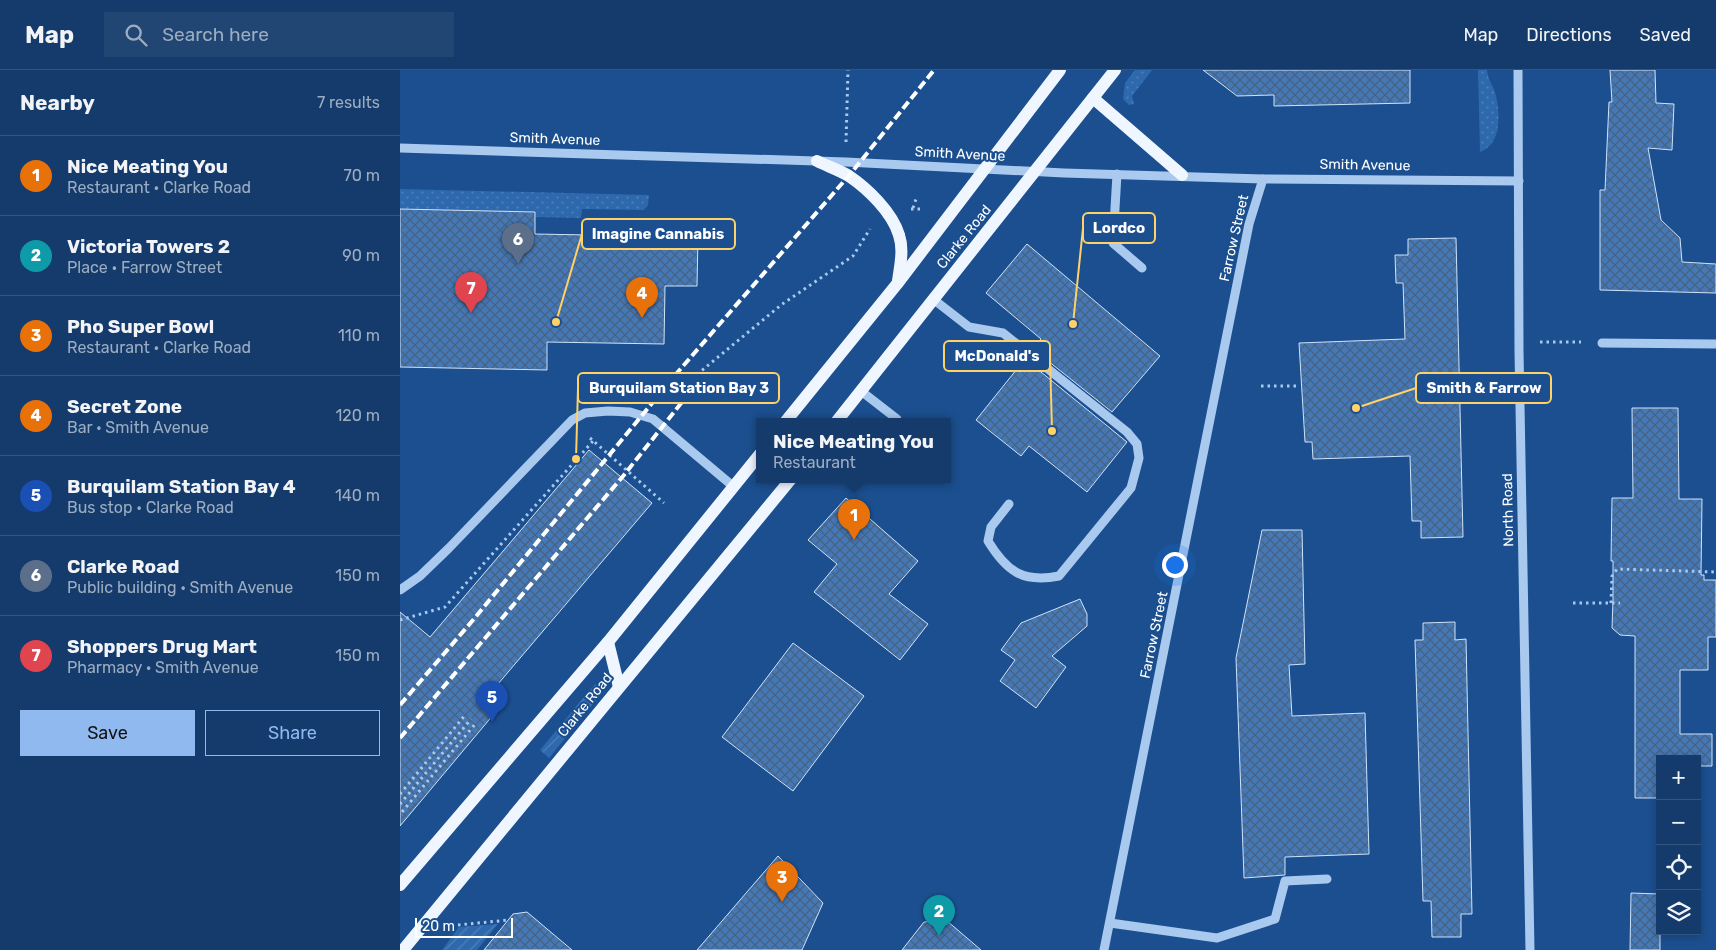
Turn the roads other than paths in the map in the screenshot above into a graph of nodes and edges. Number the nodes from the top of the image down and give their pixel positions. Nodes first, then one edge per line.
1 (1060, 70) edge
2 (1115, 70) edge
3 (1518, 70) edge
4 (1093, 98) junction
5 (400, 148) edge
6 (816, 161) junction
7 (985, 170) junction
8 (1035, 172) junction
9 (1118, 174) junction
10 (1182, 176) junction
11 (1263, 179) junction
12 (1519, 181) junction
13 (1142, 268) dead end
14 (897, 284) junction
15 (933, 299) junction
16 (1602, 343) road end
17 (1716, 344) edge
18 (861, 391) junction
19 (788, 418) edge
20 (838, 418) edge
21 (895, 418) edge
22 (756, 459) edge
23 (788, 483) edge
24 (734, 486) junction
25 (1009, 504) dead end
26 (400, 590) edge
27 (608, 642) junction
28 (619, 687) junction
29 (1327, 879) dead end
30 (400, 885) edge
31 (1110, 922) junction
32 (403, 950) edge
33 (1104, 950) edge
34 (1530, 950) edge

1 - 7 main road, Clarke Road
2 - 4 main road, Clarke Road
3 - 12 street, North Road
4 - 8 main road, Clarke Road
4 - 10 main road
5 - 6 street, Smith Avenue
6 - 7 street, Smith Avenue
6 - 14 main road
7 - 8 street, Smith Avenue
7 - 14 main road, Clarke Road
8 - 9 street, Smith Avenue
8 - 15 main road, Clarke Road
9 - 10 street, Smith Avenue
9 - 13 street
10 - 11 street, Smith Avenue
11 - 12 street, Smith Avenue
11 - 31 street, Farrow Street
12 - 34 street, North Road
14 - 19 main road, Clarke Road
15 - 18 main road, Clarke Road
15 - 25 street
16 - 17 street
18 - 20 main road, Clarke Road
18 - 21 street
22 - 24 main road, Clarke Road
23 - 28 main road, Clarke Road
24 - 26 street
24 - 27 main road, Clarke Road
27 - 28 main road
27 - 30 main road, Clarke Road
28 - 32 main road, Clarke Road
29 - 31 street
31 - 33 street, Farrow Street

